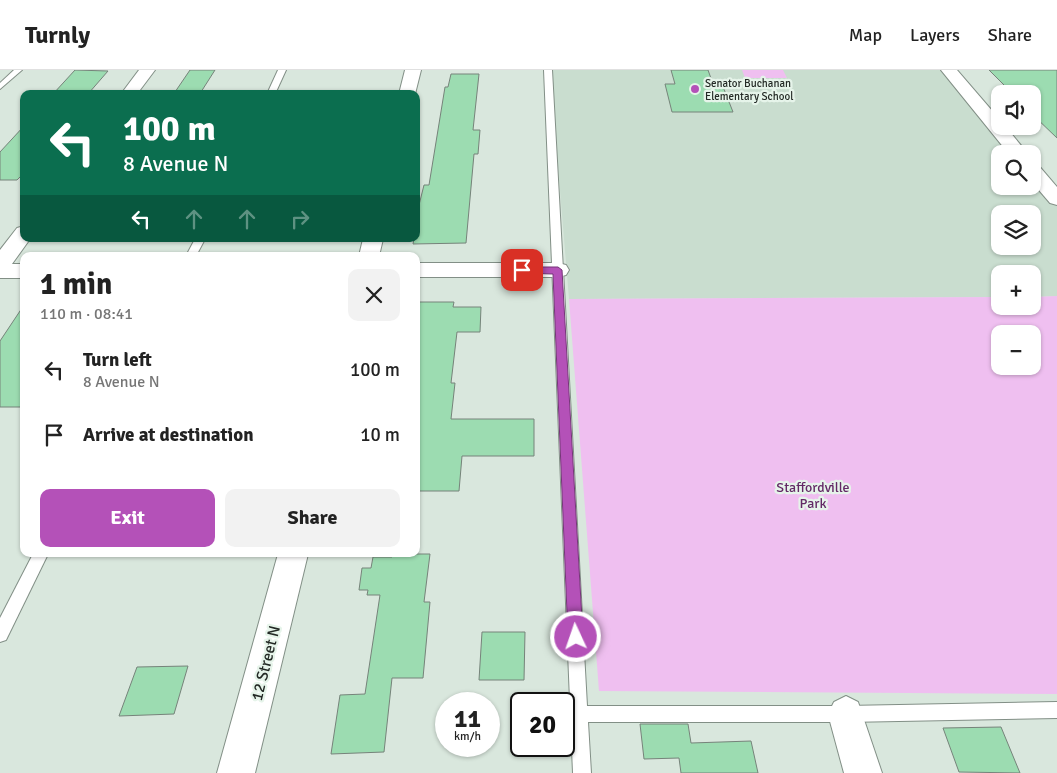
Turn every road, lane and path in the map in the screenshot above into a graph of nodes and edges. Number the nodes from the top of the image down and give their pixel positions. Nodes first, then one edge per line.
1 (18, 70) edge
2 (147, 70) edge
3 (282, 70) edge
4 (413, 70) edge
5 (548, 70) edge
6 (949, 70) edge
7 (0, 87) edge
8 (132, 90) edge
9 (273, 90) edge
10 (408, 90) edge
11 (1012, 145) edge
12 (1041, 180) edge
13 (1057, 199) edge
14 (20, 239) edge
15 (0, 265) edge
16 (420, 270) edge
17 (558, 270) junction
18 (0, 271) edge
19 (20, 271) edge
20 (39, 557) edge
21 (292, 557) edge
22 (0, 634) edge
23 (1057, 710) edge
24 (579, 714) junction
25 (846, 714) junction
26 (236, 773) edge
27 (582, 773) edge
28 (863, 773) edge

1 - 7 lane
2 - 8 street
3 - 9 lane
4 - 10 street
5 - 17 lane
6 - 11 street
12 - 13 street
14 - 15 street
16 - 17 street
17 - 24 lane
18 - 19 street
20 - 22 lane
21 - 26 street, 12 Street N
23 - 25 lane
24 - 25 lane
24 - 27 lane
25 - 28 street

